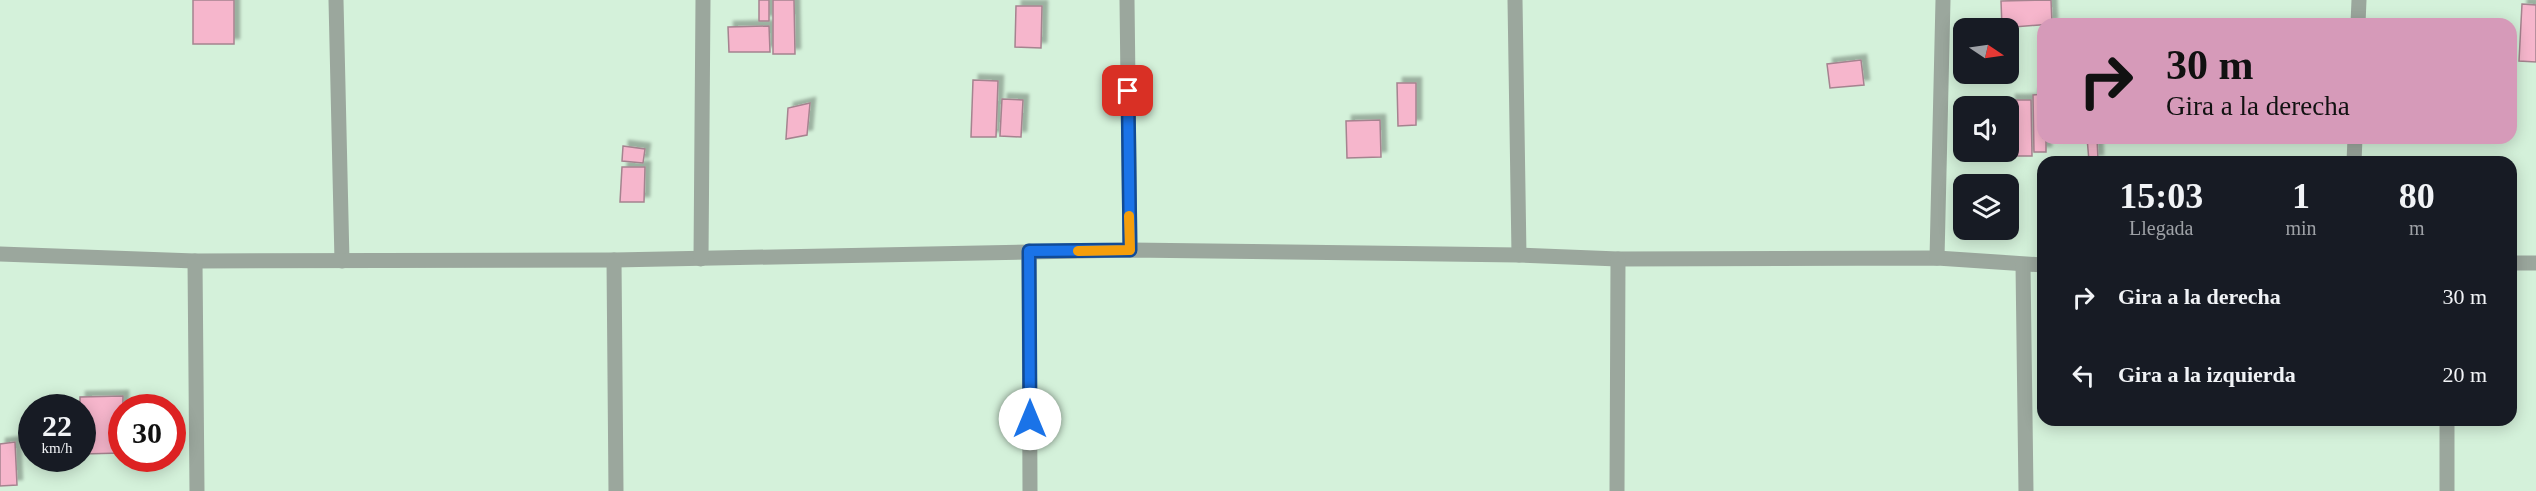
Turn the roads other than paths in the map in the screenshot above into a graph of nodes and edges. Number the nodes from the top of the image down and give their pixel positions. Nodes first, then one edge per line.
1 (336, 0) edge
2 (703, 0) edge
3 (1127, 0) edge
4 (1515, 0) edge
5 (1943, 0) edge
6 (2359, 0) edge
7 (2358, 18) edge
8 (1130, 250) junction
9 (1029, 251) junction
10 (0, 254) edge
11 (1519, 255) junction
12 (1937, 258) junction
13 (701, 259) junction
14 (614, 260) junction
15 (1618, 260) junction
16 (195, 261) junction
17 (342, 261) junction
18 (2517, 263) edge
19 (2536, 263) edge
20 (2037, 265) edge
21 (2023, 266) junction
22 (2447, 426) edge
23 (197, 491) edge
24 (615, 491) edge
25 (1030, 491) edge
26 (1617, 491) edge
27 (2026, 491) edge
28 (2447, 491) edge

1 - 17 street
2 - 13 street
3 - 8 street
4 - 11 street
5 - 12 street
6 - 7 street
8 - 9 street
8 - 11 street
9 - 13 street
9 - 25 street
10 - 16 street
11 - 15 street
12 - 15 street
12 - 21 street
13 - 14 street
14 - 17 street
14 - 24 street
15 - 26 street
16 - 17 street
16 - 23 street
18 - 19 street
20 - 21 street
21 - 27 street
22 - 28 street

